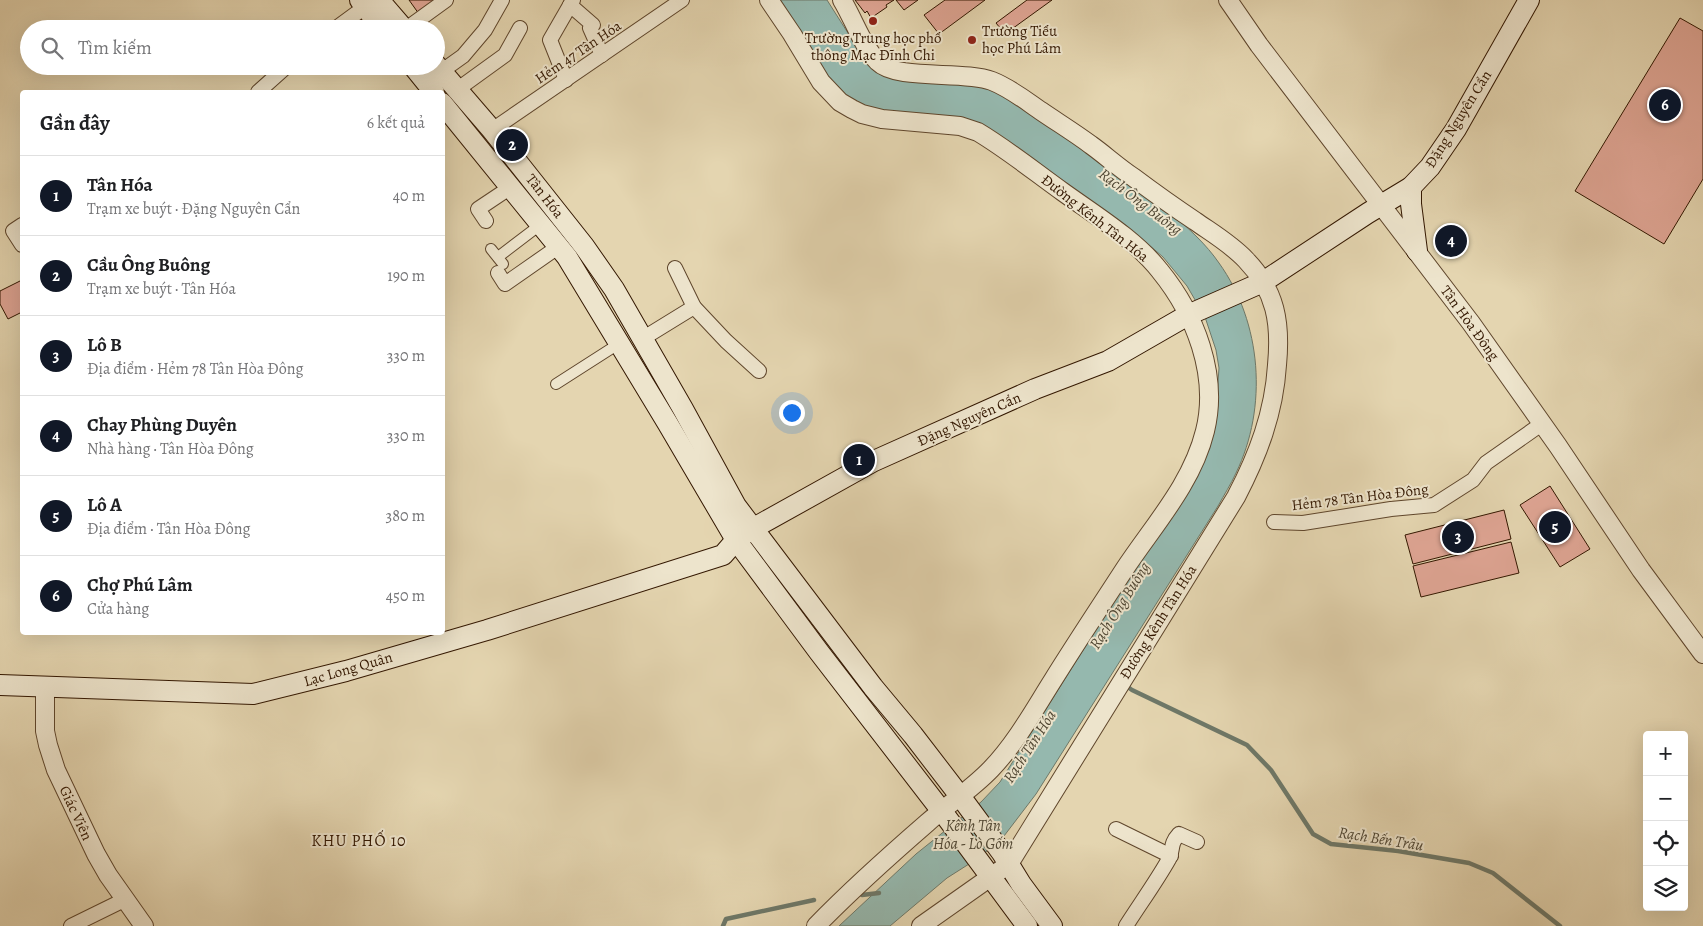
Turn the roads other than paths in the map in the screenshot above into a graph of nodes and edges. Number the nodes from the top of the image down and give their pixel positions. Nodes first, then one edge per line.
1 (446, 0) edge
2 (502, 0) edge
3 (682, 0) edge
4 (769, 0) edge
5 (842, 0) edge
6 (1228, 0) edge
7 (1529, 0) edge
8 (368, 2) edge
9 (571, 2) edge
10 (346, 20) edge
11 (377, 20) edge
12 (393, 20) edge
13 (418, 20) edge
14 (520, 28) dead end
15 (602, 55) junction
16 (445, 65) edge
17 (277, 75) edge
18 (420, 75) edge
19 (445, 75) edge
20 (566, 80) junction
21 (458, 89) junction
22 (260, 90) edge
23 (432, 90) edge
24 (445, 107) edge
25 (492, 130) junction
26 (1412, 187) junction
27 (510, 188) junction
28 (1381, 205) junction
29 (486, 221) dead end
30 (540, 225) junction
31 (20, 226) edge
32 (20, 242) edge
33 (558, 247) junction
34 (1417, 251) junction
35 (497, 261) joint
36 (675, 268) dead end
37 (1263, 282) junction
38 (694, 307) junction
39 (1188, 315) junction
40 (642, 339) junction
41 (620, 344) junction
42 (759, 371) dead end
43 (556, 384) dead end
44 (1543, 423) junction
45 (1274, 522) dead end
46 (744, 534) junction
47 (1703, 654) edge
48 (0, 685) edge
49 (45, 686) junction
50 (963, 800) junction
51 (944, 815) junction
52 (1116, 829) dead end
53 (1197, 842) dead end
54 (1170, 856) junction
55 (1005, 858) junction
56 (987, 872) junction
57 (124, 900) junction
58 (71, 926) edge
59 (144, 926) edge
60 (816, 926) edge
61 (920, 926) edge
62 (1027, 926) edge
63 (1052, 926) edge
64 (1126, 926) edge

1 - 13 street
2 - 16 street
3 - 15 street, Hẻm 47 Tân Hóa
4 - 39 street, Đường Kênh Tân Hóa
5 - 37 street, Đường Kênh Tân Hóa
6 - 28 street, Tân Hòa Đông
7 - 26 main road, Đặng Nguyên Cẩn
8 - 10 street
8 - 11 main road
8 - 12 main road
9 - 15 street
9 - 20 street
14 - 21 street
15 - 20 street, Hẻm 47 Tân Hóa
17 - 22 street
18 - 23 main road
19 - 21 main road, Tân Hóa
20 - 25 street, Hẻm 47 Tân Hóa
21 - 25 main road, Tân Hóa
24 - 27 main road, Tân Hóa
25 - 40 main road, Tân Hóa
26 - 28 main road, Đặng Nguyên Cẩn
26 - 34 main road
27 - 29 street
27 - 30 main road, Tân Hóa
28 - 34 street, Tân Hòa Đông
28 - 37 main road, Đặng Nguyên Cẩn
30 - 33 main road, Tân Hóa
30 - 35 street
31 - 32 street
33 - 35 street
33 - 41 main road, Tân Hóa
34 - 44 street, Tân Hòa Đông
36 - 38 street
37 - 39 main road, Đặng Nguyên Cẩn
37 - 55 street, Đường Kênh Tân Hóa
38 - 40 street
38 - 42 street
39 - 46 main road, Đặng Nguyên Cẩn
39 - 50 street, Đường Kênh Tân Hóa
40 - 46 main road, Tân Hóa
41 - 43 street
41 - 46 main road, Tân Hóa
44 - 45 street, Hẻm 78 Tân Hòa Đông
44 - 47 street, Tân Hòa Đông
46 - 49 main road, Lạc Long Quân
46 - 50 main road, Tân Hóa
46 - 51 main road, Tân Hóa
48 - 49 main road, Lạc Long Quân
49 - 57 street, Giác Viên
50 - 51 street, Đường Kênh Tân Hóa
50 - 55 main road, Tân Hóa
51 - 56 main road, Tân Hóa
51 - 60 street, Đường Kênh Tân Hóa
52 - 54 street
53 - 54 street
54 - 64 street
55 - 56 street, Đường Kênh Tân Hóa
55 - 63 main road, Tân Hóa
56 - 61 street, Đường Kênh Tân Hóa
56 - 62 main road, Tân Hóa
57 - 58 street
57 - 59 street, Giác Viên

